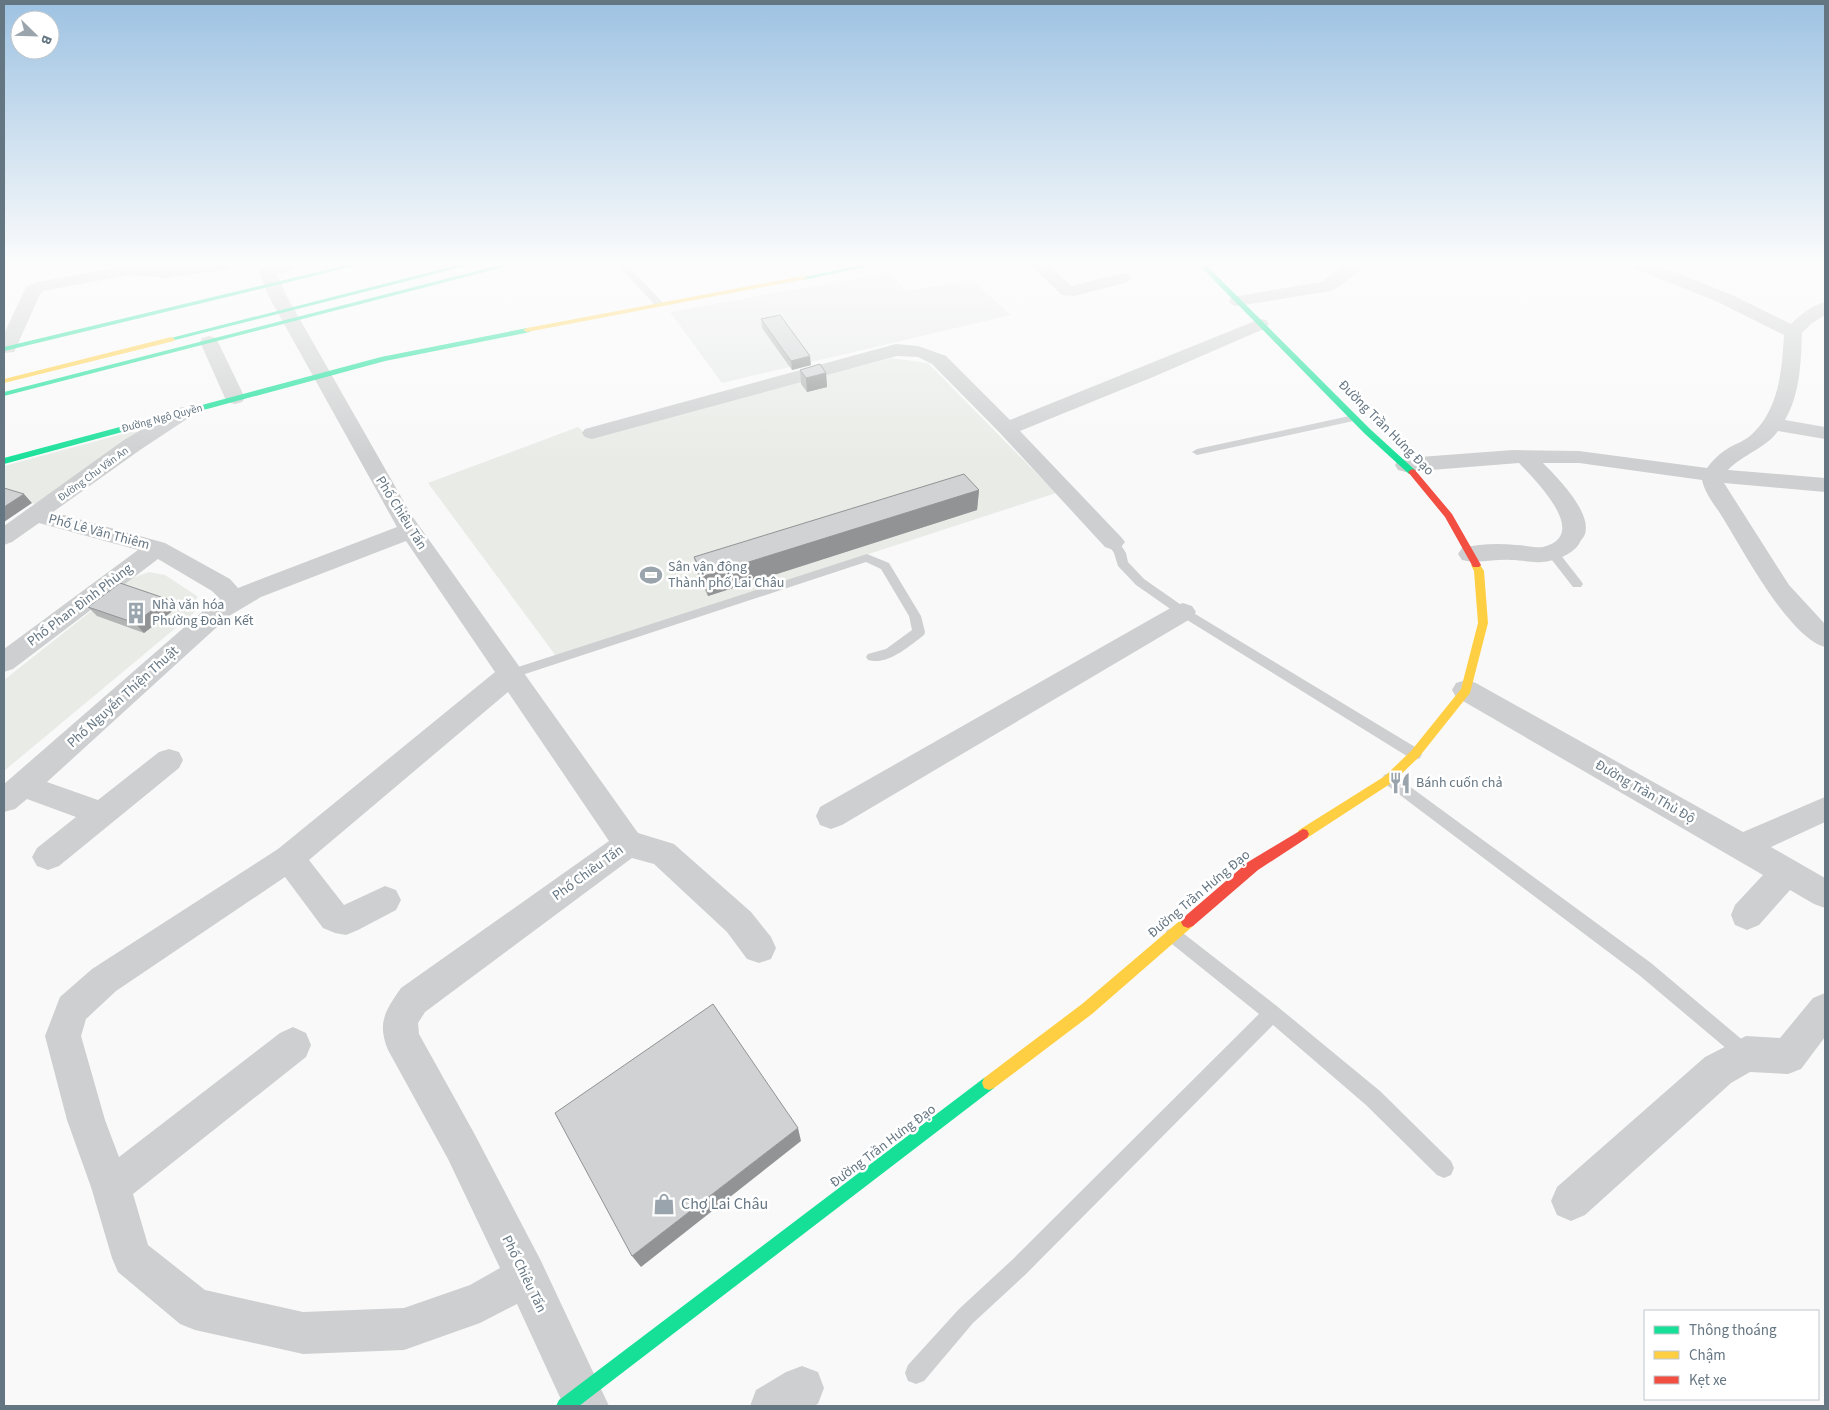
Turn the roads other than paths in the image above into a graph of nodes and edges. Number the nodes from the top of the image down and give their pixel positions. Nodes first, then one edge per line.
1 (13, 331) edge
2 (91, 331) edge
3 (157, 331) edge
4 (224, 331) edge
5 (296, 331) edge
6 (524, 331) edge
7 (1244, 331) edge
8 (1267, 331) edge
9 (1793, 332) edge
10 (209, 342) junction
11 (5, 349) edge
12 (320, 375) junction
13 (4, 381) edge
14 (4, 394) edge
15 (235, 398) junction
16 (183, 413) junction
17 (1354, 418) junction
18 (1772, 424) junction
19 (1007, 429) junction
20 (592, 433) dead end
21 (1825, 433) edge
22 (1197, 452) dead end
23 (1525, 456) junction
24 (4, 461) edge
25 (1406, 465) junction
26 (1712, 475) junction
27 (1825, 485) edge
28 (36, 515) junction
29 (411, 530) junction
30 (4, 537) edge
31 (1113, 542) joint
32 (157, 548) junction
33 (1552, 552) junction
34 (1470, 554) junction
35 (1577, 584) dead end
36 (235, 600) junction
37 (1183, 612) junction
38 (1825, 638) edge
39 (873, 657) dead end
40 (4, 662) edge
41 (511, 674) junction
42 (1466, 690) junction
43 (1415, 754) junction
44 (169, 760) dead end
45 (1389, 779) junction
46 (14, 793) edge
47 (1825, 809) edge
48 (101, 813) junction
49 (831, 816) dead end
50 (628, 844) junction
51 (1740, 847) junction
52 (48, 857) dead end
53 (288, 858) junction
54 (1786, 872) junction
55 (1825, 894) edge
56 (385, 900) dead end
57 (1747, 915) dead end
58 (1173, 935) junction
59 (759, 948) dead end
60 (1825, 1010) edge
61 (1272, 1013) junction
62 (293, 1045) dead end
63 (1746, 1054) junction
64 (1444, 1168) dead end
65 (111, 1187) junction
66 (1571, 1201) dead end
67 (526, 1276) junction
68 (916, 1373) dead end
69 (577, 1402) edge

1 - 11 street
2 - 11 main road
3 - 13 main road
4 - 10 main road
5 - 12 street, Phố Chiêu Tấn
6 - 12 main road, Đường Ngô Quyền
7 - 19 street
8 - 17 main road, Đường Trần Hưng Đạo
9 - 18 street
10 - 14 main road
10 - 15 street
12 - 15 main road, Đường Ngô Quyền
12 - 29 street, Phố Chiêu Tấn
15 - 16 main road, Đường Ngô Quyền
16 - 24 main road, Đường Ngô Quyền
16 - 28 street, Đường Chu Văn An
17 - 22 lane
17 - 25 main road, Đường Trần Hưng Đạo
18 - 21 street
18 - 26 street
19 - 20 street
19 - 31 street
23 - 25 street
23 - 26 street
23 - 33 street
25 - 34 main road, Đường Trần Hưng Đạo
26 - 27 street
26 - 38 street
28 - 30 street, Đường Chu Văn An
28 - 32 street, Phố Lê Văn Thiêm
29 - 36 street, Phố Nguyễn Thiện Thuật
29 - 41 street, Phố Chiêu Tấn
31 - 37 lane
32 - 36 street, Phố Lê Văn Thiêm
32 - 40 street, Phố Phan Đình Phùng
33 - 34 street
33 - 35 lane
34 - 42 main road, Đường Trần Hưng Đạo
36 - 46 street, Phố Nguyễn Thiện Thuật
37 - 43 lane
37 - 49 street
39 - 41 lane
41 - 50 street, Phố Chiêu Tấn
41 - 53 street
42 - 43 main road, Đường Trần Hưng Đạo
42 - 51 street, Đường Trần Thủ Độ
43 - 45 main road, Đường Trần Hưng Đạo
44 - 48 street
45 - 58 main road, Đường Trần Hưng Đạo
45 - 63 lane
46 - 48 street
47 - 51 street
48 - 52 street
50 - 59 street
50 - 67 street, Phố Chiêu Tấn
51 - 54 street, Đường Trần Thủ Độ
53 - 56 street
53 - 65 street
54 - 55 street, Đường Trần Thủ Độ
54 - 57 street
58 - 61 lane
58 - 69 main road, Đường Trần Hưng Đạo
60 - 63 street
61 - 64 lane
61 - 68 lane
62 - 65 street
63 - 66 street
65 - 67 street
67 - 69 street, Phố Chiêu Tấn

